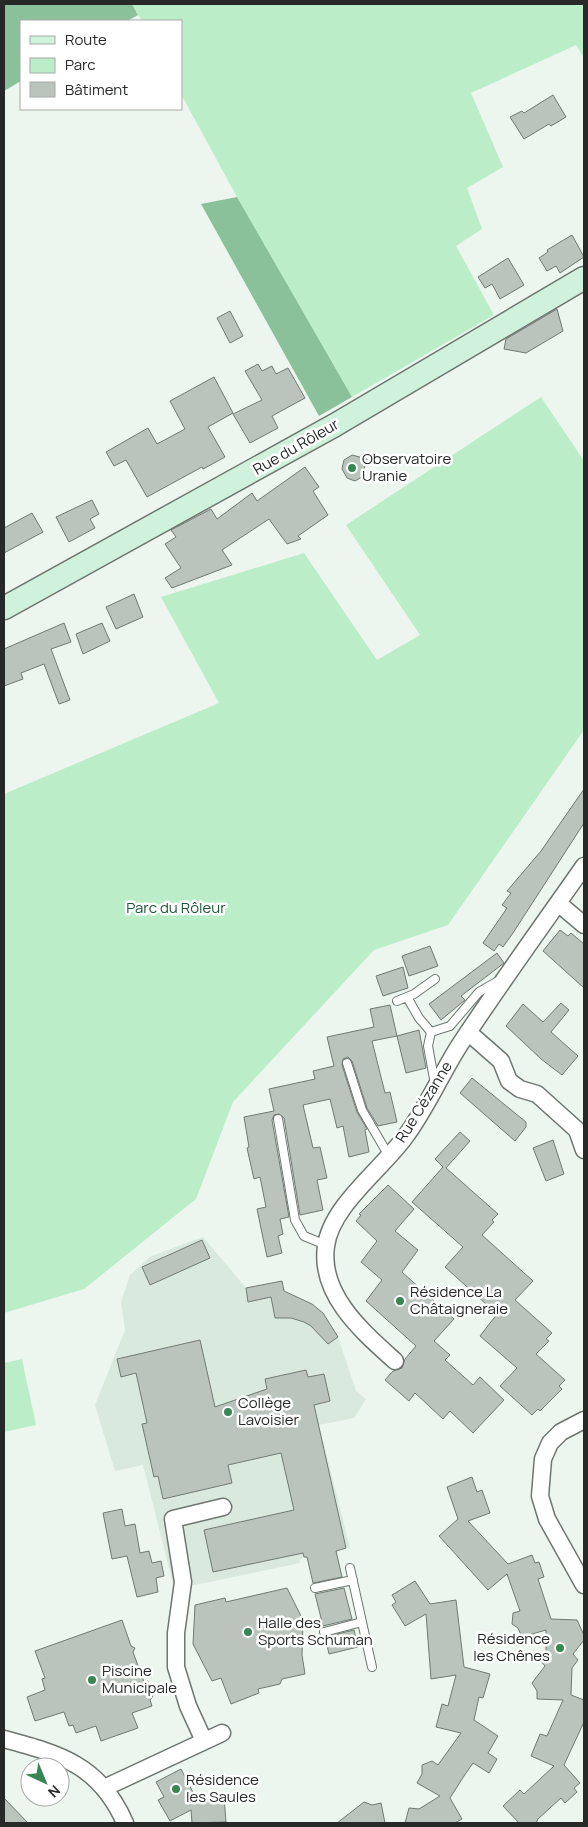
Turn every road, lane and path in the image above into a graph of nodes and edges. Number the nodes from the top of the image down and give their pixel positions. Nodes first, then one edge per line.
1 (584, 278) edge
2 (4, 608) edge
3 (584, 866) edge
4 (558, 903) junction
5 (584, 924) edge
6 (505, 978) junction
7 (435, 979) dead end
8 (407, 997) junction
9 (397, 1001) dead end
10 (430, 1032) junction
11 (468, 1032) junction
12 (347, 1063) dead end
13 (435, 1086) junction
14 (278, 1119) dead end
15 (584, 1150) edge
16 (390, 1156) junction
17 (326, 1245) junction
18 (395, 1361) dead end
19 (584, 1420) edge
20 (223, 1507) dead end
21 (350, 1568) dead end
22 (353, 1580) junction
23 (584, 1585) edge
24 (315, 1588) dead end
25 (362, 1622) junction
26 (324, 1632) dead end
27 (372, 1667) dead end
28 (222, 1733) dead end
29 (4, 1739) edge
30 (204, 1741) junction
31 (104, 1788) junction
32 (125, 1823) edge

1 - 2 street, Rue du Rôleur
3 - 4 street, Rue Cézanne
4 - 5 street
4 - 6 street, Rue Cézanne
6 - 10 lane
6 - 11 street, Rue Cézanne
7 - 8 lane
8 - 9 lane
8 - 10 lane
10 - 13 lane
11 - 13 street, Rue Cézanne
11 - 15 street
12 - 16 lane
13 - 16 street, Rue Cézanne
14 - 17 lane
16 - 17 street, Rue Cézanne
17 - 18 street, Rue Cézanne
19 - 23 street
20 - 30 street
21 - 22 lane
22 - 24 lane
22 - 25 lane
25 - 26 lane
25 - 27 lane
28 - 30 street
29 - 31 street
30 - 31 street
31 - 32 street

